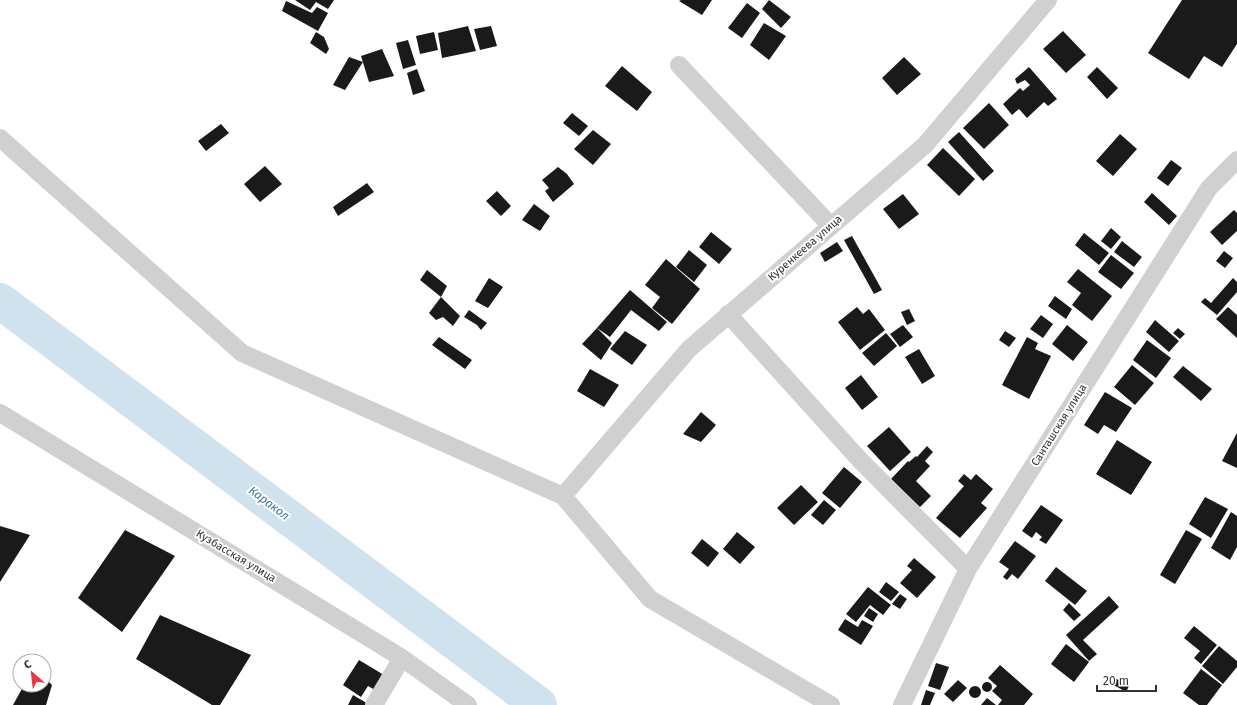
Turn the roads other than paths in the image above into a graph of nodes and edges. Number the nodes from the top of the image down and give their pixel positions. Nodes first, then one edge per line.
1 (1048, 0) edge
2 (679, 65) dead end
3 (0, 138) edge
4 (1237, 160) edge
5 (831, 226) junction
6 (728, 314) junction
7 (0, 412) edge
8 (563, 496) junction
9 (968, 569) junction
10 (402, 658) junction
11 (374, 705) edge
12 (468, 705) edge
13 (831, 705) edge
14 (902, 705) edge

1 - 5 street, Куренкеева улица
2 - 5 street
3 - 8 street
4 - 9 street, Санташская улица
5 - 6 street, Куренкеева улица
6 - 8 street, Куренкеева улица
6 - 9 street
7 - 10 street, Кузбасская улица
8 - 13 street
9 - 14 street, Санташская улица
10 - 11 street
10 - 12 street, Кузбасская улица

